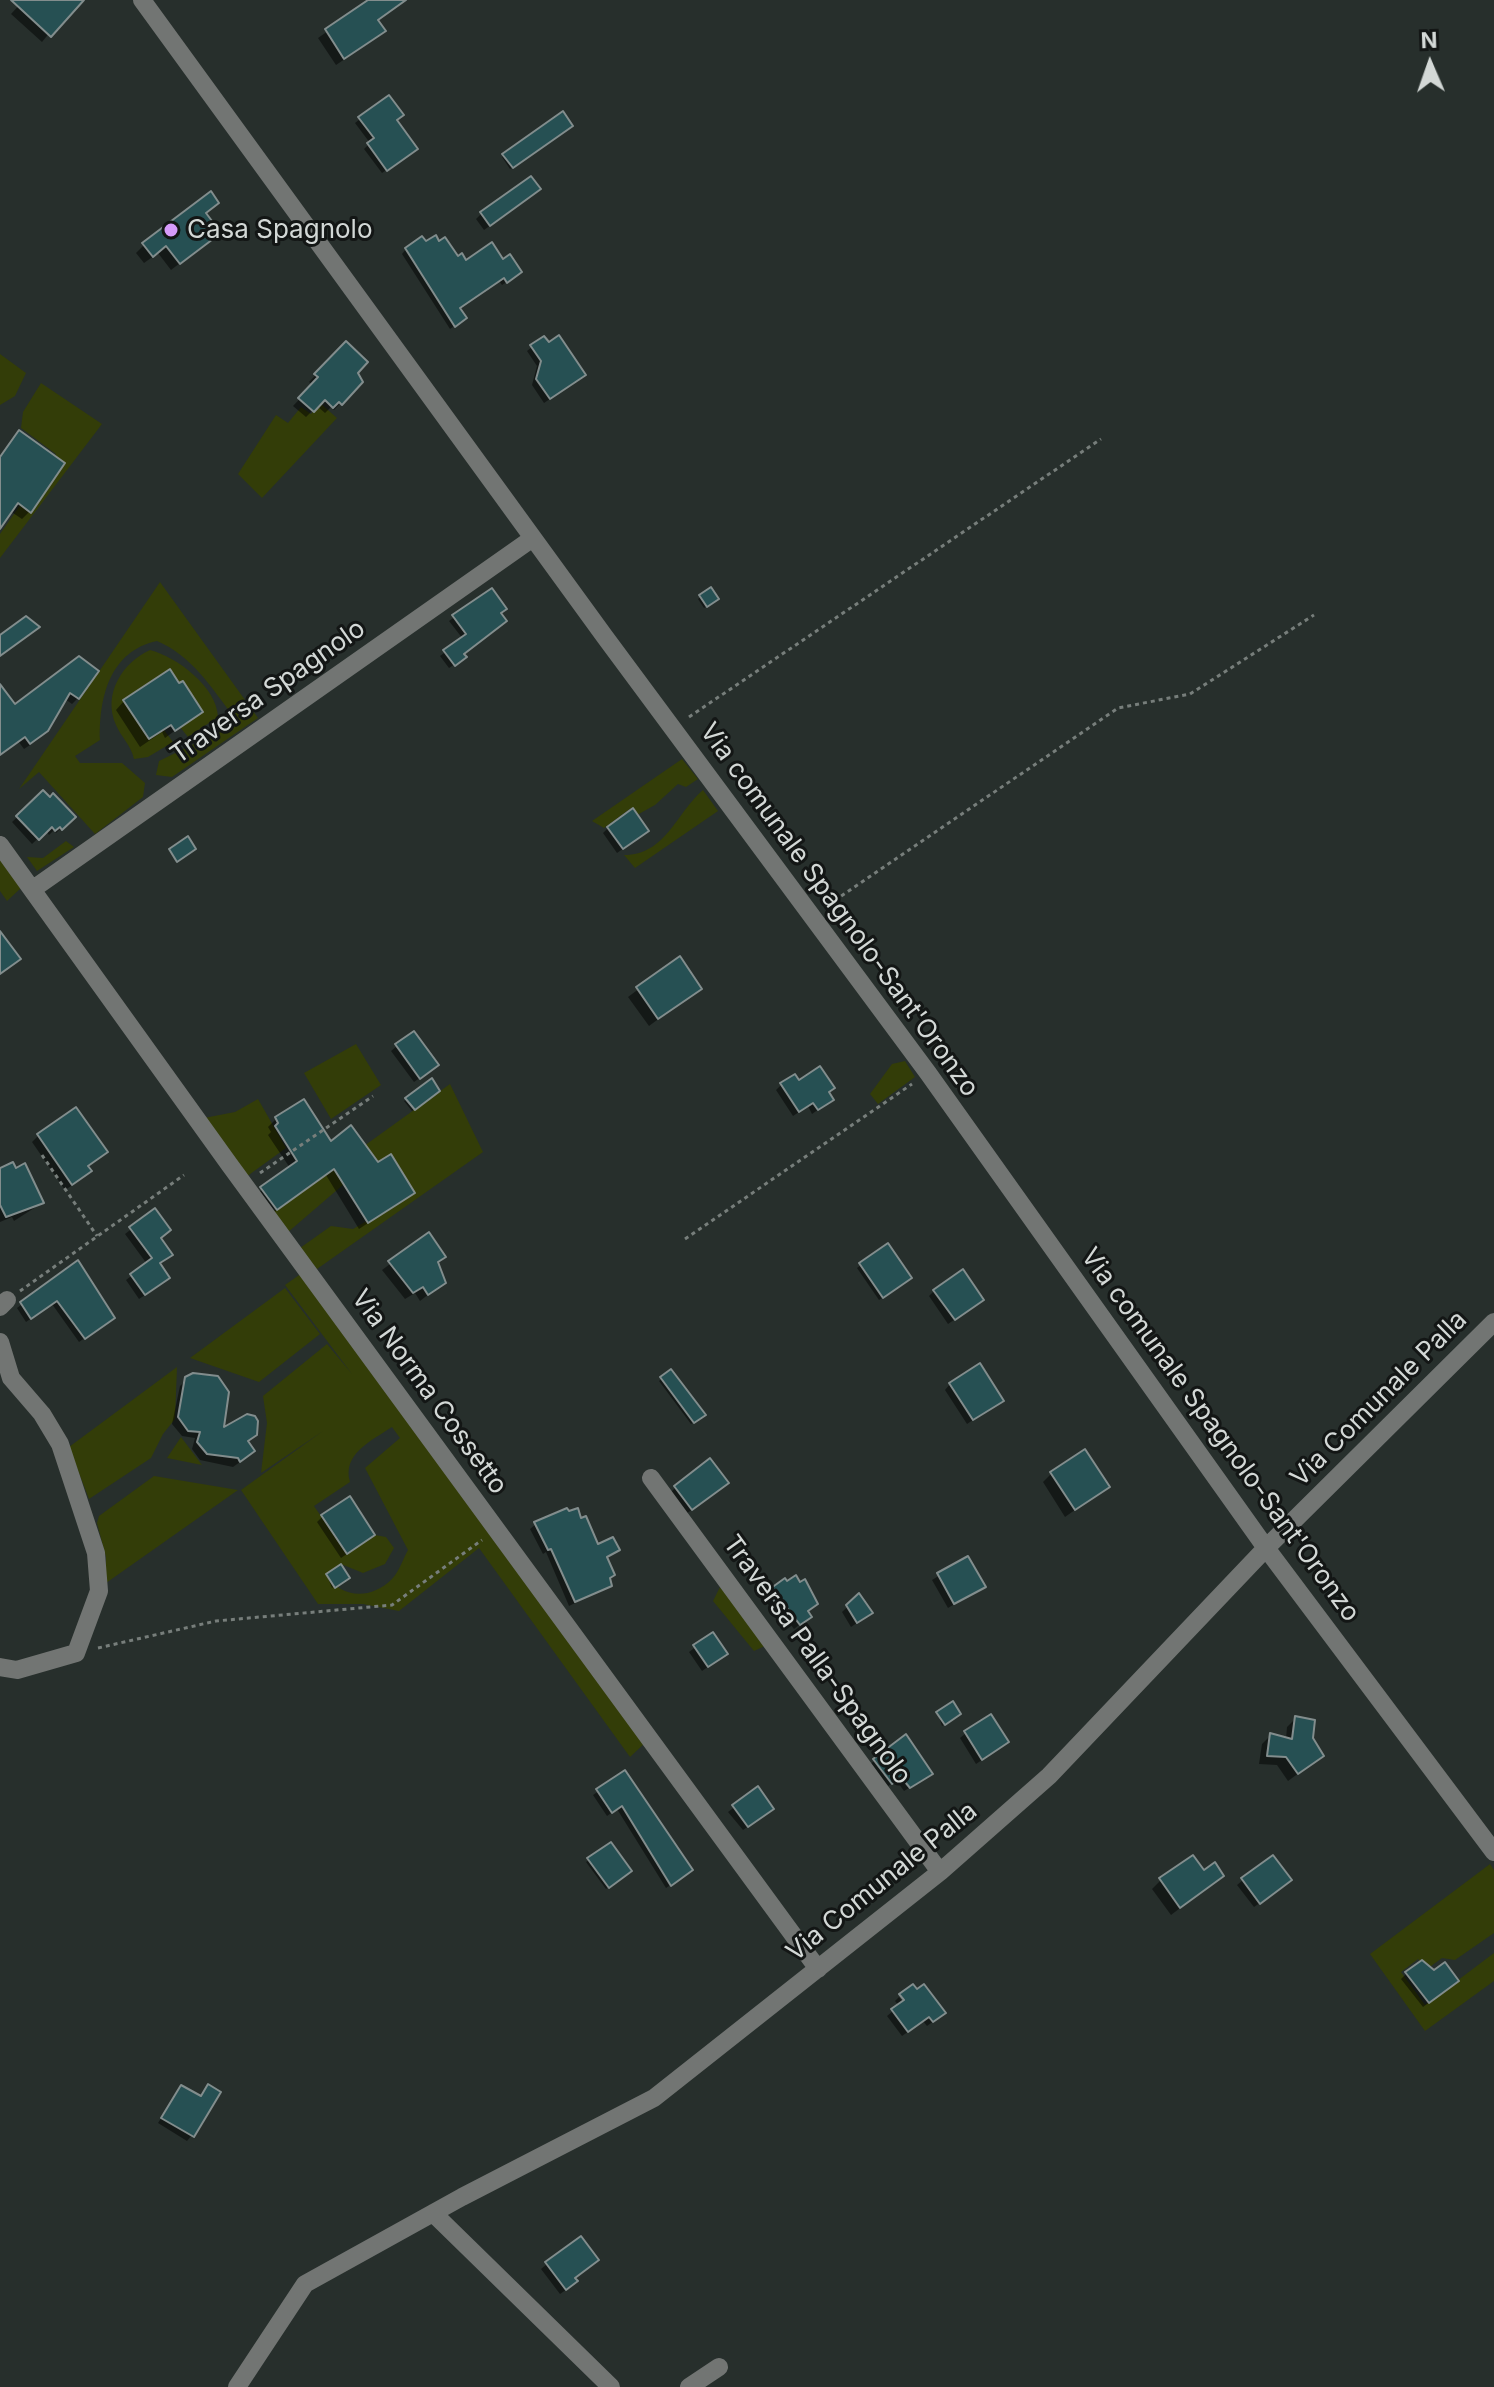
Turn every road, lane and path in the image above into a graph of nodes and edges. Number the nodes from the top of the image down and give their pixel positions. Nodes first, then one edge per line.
1 (142, 0) edge
2 (1101, 439) dead end
3 (533, 538) junction
4 (1314, 615) dead end
5 (672, 728) junction
6 (0, 845) edge
7 (33, 889) junction
8 (812, 916) junction
9 (928, 1073) junction
10 (373, 1096) dead end
11 (42, 1155) dead end
12 (184, 1175) dead end
13 (244, 1185) junction
14 (97, 1236) junction
15 (685, 1239) dead end
16 (4, 1304) edge
17 (1494, 1322) edge
18 (0, 1342) edge
19 (651, 1478) dead end
20 (498, 1529) junction
21 (1266, 1548) junction
22 (76, 1653) junction
23 (0, 1667) edge
24 (1494, 1852) edge
25 (940, 1872) junction
26 (818, 1969) junction
27 (433, 2213) junction
28 (719, 2367) dead end
29 (237, 2387) edge
30 (611, 2387) edge
31 (689, 2387) edge

1 - 3 street, Via comunale Spagnolo-Sant'Oronzo
2 - 5 path
3 - 5 street, Via comunale Spagnolo-Sant'Oronzo
3 - 7 street, Traversa Spagnolo
4 - 8 path
5 - 8 street, Via comunale Spagnolo-Sant'Oronzo
6 - 7 street, Via Norma Cossetto
7 - 13 street, Via Norma Cossetto
8 - 9 street, Via comunale Spagnolo-Sant'Oronzo
9 - 15 path
9 - 21 street, Via comunale Spagnolo-Sant'Oronzo
10 - 13 path
11 - 14 path
12 - 14 path
13 - 20 street, Via Norma Cossetto
14 - 16 path
17 - 21 street, Via Comunale Palla
18 - 22 street
19 - 25 street, Traversa Palla-Spagnolo
20 - 22 path
20 - 26 street, Via Norma Cossetto
21 - 24 street, Via comunale Spagnolo-Sant'Oronzo
21 - 25 street, Via Comunale Palla
22 - 23 street
25 - 26 street, Via Comunale Palla
26 - 27 street, Via Comunale Palla
27 - 29 street, Via Comunale Palla
27 - 30 street
28 - 31 street

